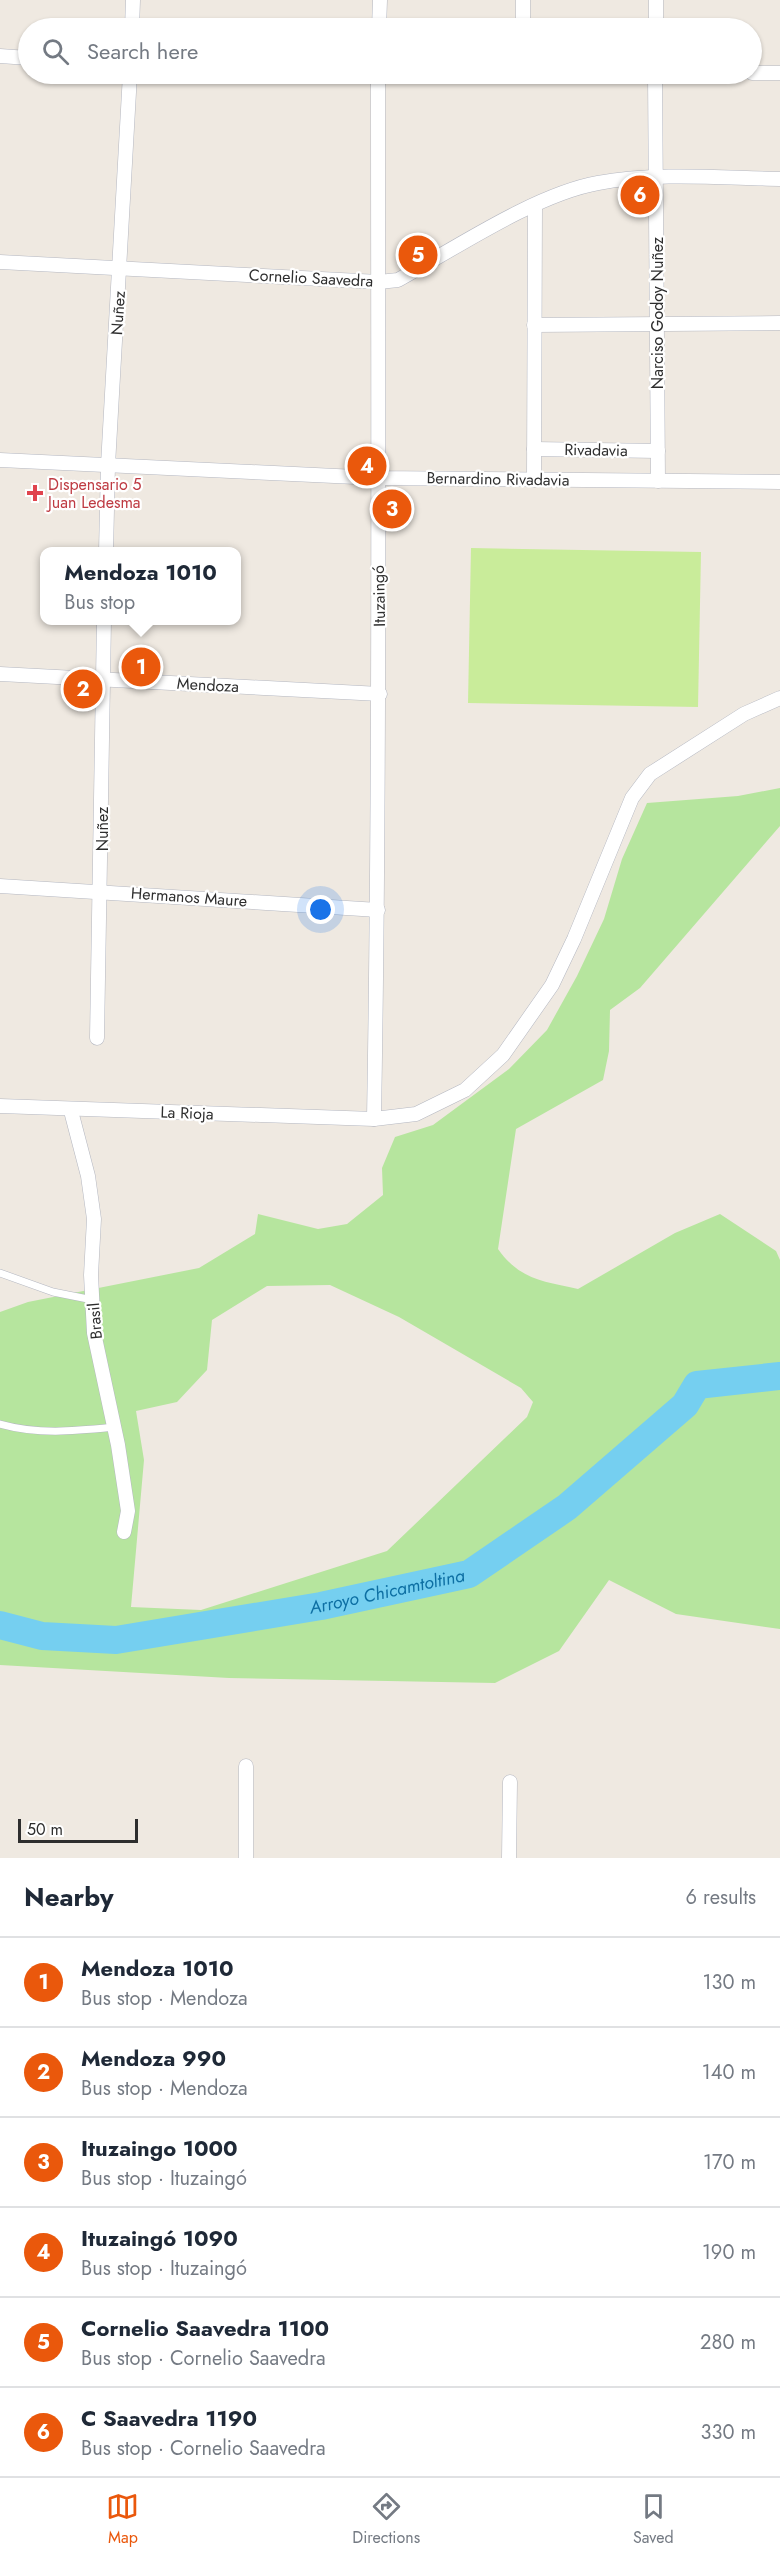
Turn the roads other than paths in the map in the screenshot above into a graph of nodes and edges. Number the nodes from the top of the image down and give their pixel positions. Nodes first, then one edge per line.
1 (133, 0) edge
2 (380, 0) edge
3 (523, 0) edge
4 (656, 0) edge
5 (132, 18) edge
6 (379, 18) edge
7 (523, 18) edge
8 (656, 18) edge
9 (0, 56) edge
10 (18, 57) edge
11 (762, 73) edge
12 (780, 73) edge
13 (130, 84) edge
14 (378, 84) edge
15 (655, 84) edge
16 (657, 178) junction
17 (780, 178) edge
18 (535, 205) junction
19 (0, 262) edge
20 (121, 267) junction
21 (379, 282) junction
22 (780, 323) edge
23 (657, 324) junction
24 (534, 325) junction
25 (534, 449) junction
26 (658, 451) junction
27 (0, 460) edge
28 (108, 465) junction
29 (376, 478) junction
30 (534, 480) junction
31 (658, 481) junction
32 (780, 482) edge
33 (106, 547) edge
34 (104, 625) edge
35 (0, 674) edge
36 (103, 680) junction
37 (380, 694) junction
38 (780, 698) edge
39 (0, 886) edge
40 (101, 891) junction
41 (378, 910) junction
42 (97, 1038) dead end
43 (0, 1106) edge
44 (71, 1111) junction
45 (374, 1119) junction
46 (0, 1273) edge
47 (93, 1300) junction
48 (0, 1424) edge
49 (115, 1427) junction
50 (124, 1532) dead end
51 (246, 1766) dead end
52 (510, 1782) dead end
53 (246, 1858) edge
54 (509, 1858) edge

1 - 5 street
2 - 6 street
3 - 7 street
4 - 8 street
9 - 10 street
11 - 12 street
13 - 20 street, Nuñez
14 - 21 street, Ituzaingó
15 - 16 street, Narciso Godoy Nuñez
16 - 17 street, Cornelio Saavedra
16 - 18 street, Cornelio Saavedra
16 - 23 street, Narciso Godoy Nuñez
18 - 21 street, Cornelio Saavedra
18 - 24 street
19 - 20 street, Cornelio Saavedra
20 - 21 street, Cornelio Saavedra
20 - 28 street, Nuñez
21 - 29 street, Ituzaingó
22 - 23 street
23 - 24 street
23 - 26 street, Narciso Godoy Nuñez
24 - 25 street
25 - 26 street, Rivadavia
25 - 30 street
26 - 31 street, Narciso Godoy Nuñez
27 - 28 street, Bernardino Rivadavia
28 - 29 street, Bernardino Rivadavia
28 - 33 street, Nuñez
29 - 30 street, Bernardino Rivadavia
29 - 37 street, Ituzaingó
30 - 31 street, Bernardino Rivadavia
31 - 32 street, Bernardino Rivadavia
34 - 36 street, Nuñez
35 - 36 street, Mendoza
36 - 37 street, Mendoza
36 - 40 street, Nuñez
37 - 41 street, Ituzaingó
38 - 45 street, La Rioja
39 - 40 street, Hermanos Maure
40 - 41 street, Hermanos Maure
40 - 42 street, Nuñez
41 - 45 street, Ituzaingó
43 - 44 street, La Rioja
44 - 45 street, La Rioja
44 - 47 street, Brasil
46 - 47 lane
47 - 49 street, Brasil
48 - 49 lane
49 - 50 street, Brasil
51 - 53 street
52 - 54 street

